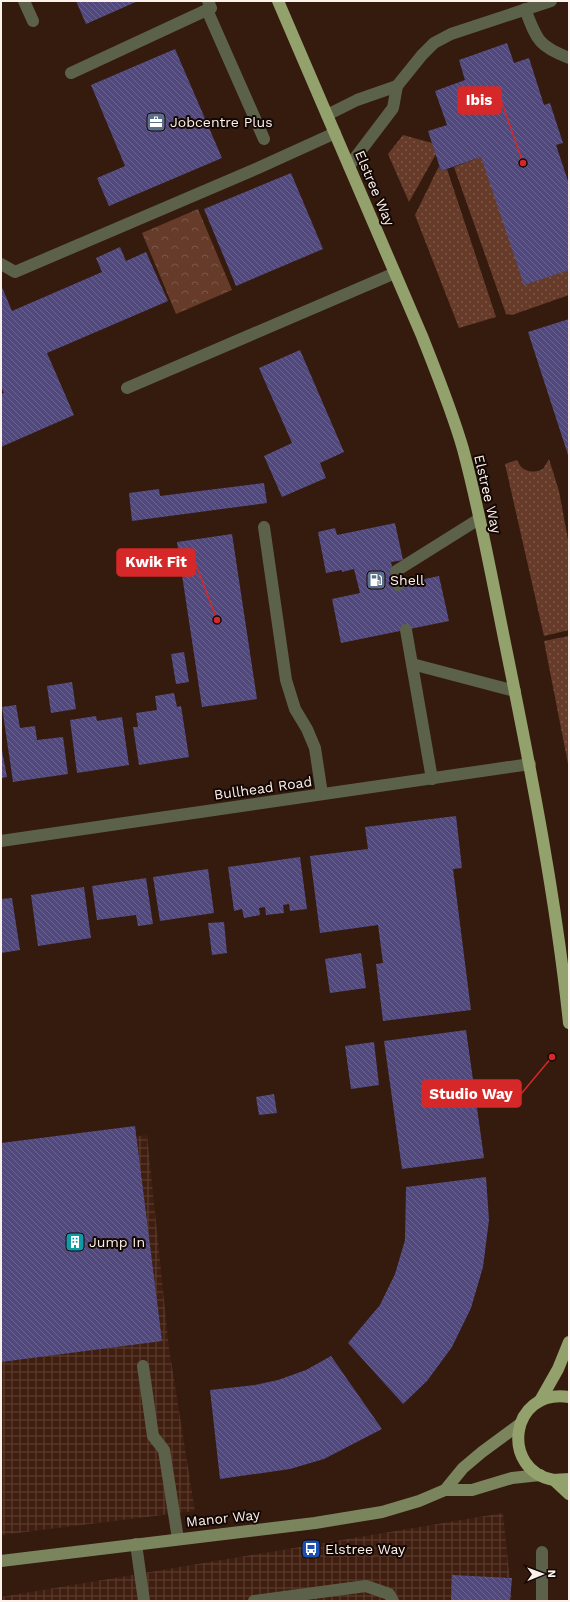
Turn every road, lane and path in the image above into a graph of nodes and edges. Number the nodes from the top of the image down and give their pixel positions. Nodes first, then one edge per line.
1 (24, 1) edge
2 (278, 1) edge
3 (551, 1) edge
4 (207, 5) edge
5 (525, 10) junction
6 (33, 20) dead end
7 (569, 58) edge
8 (71, 73) dead end
9 (397, 86) junction
10 (327, 115) junction
11 (335, 133) junction
12 (264, 139) dead end
13 (349, 166) junction
14 (1, 264) edge
15 (395, 273) junction
16 (127, 388) dead end
17 (479, 519) junction
18 (264, 527) dead end
19 (398, 585) dead end
20 (406, 630) dead end
21 (412, 664) junction
22 (515, 691) junction
23 (530, 764) junction
24 (432, 779) junction
25 (322, 794) junction
26 (1, 841) edge
27 (566, 966) edge
28 (569, 1023) edge
29 (569, 1342) edge
30 (143, 1366) dead end
31 (569, 1397) edge
32 (542, 1399) junction
33 (520, 1424) junction
34 (540, 1475) junction
35 (569, 1479) edge
36 (554, 1480) junction
37 (445, 1490) junction
38 (569, 1494) edge
39 (178, 1539) junction
40 (136, 1544) junction
41 (542, 1552) dead end
42 (1, 1561) edge
43 (144, 1601) edge
44 (254, 1601) edge
45 (393, 1601) edge
46 (542, 1601) edge

1 - 6 street
2 - 10 main road, Elstree Way
3 - 5 street
4 - 8 street
4 - 12 street
5 - 7 street
5 - 9 street
9 - 10 street
9 - 13 street
10 - 11 main road, Elstree Way
11 - 13 main road, Elstree Way
11 - 14 street
13 - 15 main road, Elstree Way
15 - 16 street
15 - 17 main road, Elstree Way
17 - 19 street
17 - 22 main road, Elstree Way
18 - 25 street
20 - 21 street
21 - 22 street
21 - 24 street
22 - 23 main road, Elstree Way
23 - 24 street, Bullhead Road
23 - 27 main road, Elstree Way
24 - 25 street, Bullhead Road
25 - 26 street, Bullhead Road
27 - 28 main road, Elstree Way
29 - 32 main road
30 - 39 street
31 - 32 main road
32 - 33 main road
33 - 34 main road
33 - 37 street, Manor Way
34 - 36 main road
34 - 37 street, Manor Way
35 - 36 main road
36 - 38 main road
37 - 39 street, Manor Way
39 - 40 street, Manor Way
40 - 42 street, Manor Way
40 - 43 street
41 - 46 street
44 - 45 street

